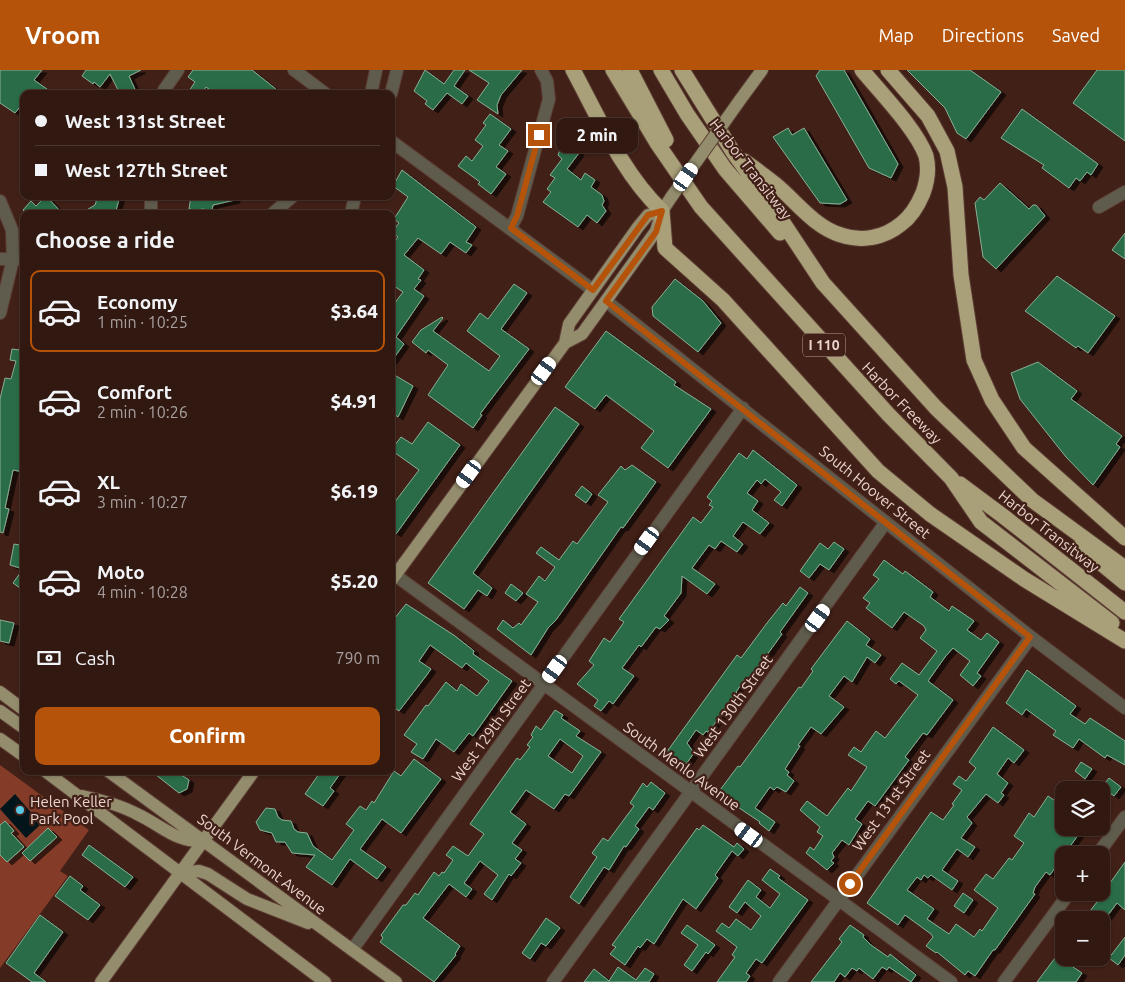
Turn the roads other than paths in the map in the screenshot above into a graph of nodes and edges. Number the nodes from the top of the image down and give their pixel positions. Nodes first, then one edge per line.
1 (162, 70) edge
2 (294, 70) edge
3 (376, 70) edge
4 (397, 70) edge
5 (541, 70) edge
6 (573, 70) edge
7 (613, 70) edge
8 (630, 70) edge
9 (661, 70) edge
10 (682, 70) edge
11 (762, 70) edge
12 (862, 70) edge
13 (888, 70) edge
14 (175, 74) edge
15 (166, 90) edge
16 (321, 90) edge
17 (372, 90) edge
18 (392, 90) edge
19 (395, 144) edge
20 (732, 152) junction
21 (1125, 192) edge
22 (288, 200) edge
23 (0, 201) edge
24 (701, 207) junction
25 (1099, 208) dead end
26 (277, 210) edge
27 (662, 211) junction
28 (511, 228) junction
29 (0, 259) edge
30 (19, 259) edge
31 (823, 283) junction
32 (593, 290) junction
33 (606, 301) junction
34 (0, 313) edge
35 (565, 343) junction
36 (743, 408) junction
37 (950, 478) junction
38 (1032, 500) junction
39 (886, 522) junction
40 (1125, 538) edge
41 (1125, 568) edge
42 (395, 575) edge
43 (395, 579) edge
44 (1125, 583) edge
45 (1125, 612) edge
46 (1125, 634) edge
47 (1030, 637) junction
48 (1125, 641) edge
49 (543, 685) junction
50 (0, 692) edge
51 (20, 707) edge
52 (1125, 708) edge
53 (0, 711) edge
54 (20, 725) edge
55 (0, 739) edge
56 (20, 753) edge
57 (51, 775) edge
58 (113, 775) edge
59 (251, 775) edge
60 (691, 792) junction
61 (77, 794) junction
62 (1125, 817) edge
63 (204, 841) junction
64 (1104, 846) edge
65 (180, 873) junction
66 (838, 900) junction
67 (1063, 901) edge
68 (322, 929) junction
69 (352, 950) junction
70 (102, 982) edge
71 (325, 982) edge
72 (396, 982) edge
73 (553, 982) edge
74 (778, 982) edge
75 (951, 982) edge
76 (1004, 982) edge

1 - 14 street
2 - 16 street
3 - 17 street
4 - 18 street
5 - 28 street
6 - 27 highway
7 - 24 highway, Harbor Freeway / I 110
8 - 24 highway
9 - 31 highway, Harbor Transitway
10 - 20 highway, Harbor Freeway / I 110
11 - 27 main road, bridge
12 - 20 highway
13 - 40 highway
14 - 15 street
19 - 28 street
20 - 31 highway, Harbor Freeway / I 110
21 - 25 street
22 - 26 street
23 - 30 street
24 - 37 highway, Harbor Freeway / I 110
27 - 32 main road
27 - 33 main road
27 - 48 highway
28 - 32 street
29 - 30 street
30 - 34 street
31 - 38 highway, Harbor Freeway / I 110
32 - 35 main road
33 - 35 main road
33 - 36 street, South Hoover Street
35 - 42 main road
36 - 39 street, South Hoover Street
36 - 49 street, West 129th Street
37 - 45 highway, Harbor Transitway
37 - 46 highway, Harbor Freeway / I 110
38 - 41 highway, Harbor Freeway / I 110
38 - 44 highway, Harbor Transitway
39 - 47 street, South Hoover Street
39 - 60 street, West 130th Street
43 - 49 street, South Menlo Avenue
47 - 52 street, South Hoover Street
47 - 66 street, West 131st Street
49 - 60 street, South Menlo Avenue
49 - 69 street, West 129th Street
50 - 51 main road
53 - 54 main road
55 - 56 main road
57 - 61 main road
58 - 63 main road, South Vermont Avenue
59 - 63 main road
60 - 66 street, South Menlo Avenue
60 - 73 street, West 130th Street
61 - 63 main road
61 - 65 main road
62 - 64 street
63 - 65 main road
63 - 68 main road, South Vermont Avenue
65 - 68 main road
65 - 70 main road
65 - 71 main road
66 - 74 street, West 131st Street
66 - 75 street, South Menlo Avenue
67 - 76 street
68 - 69 main road, South Vermont Avenue
69 - 72 main road, South Vermont Avenue

